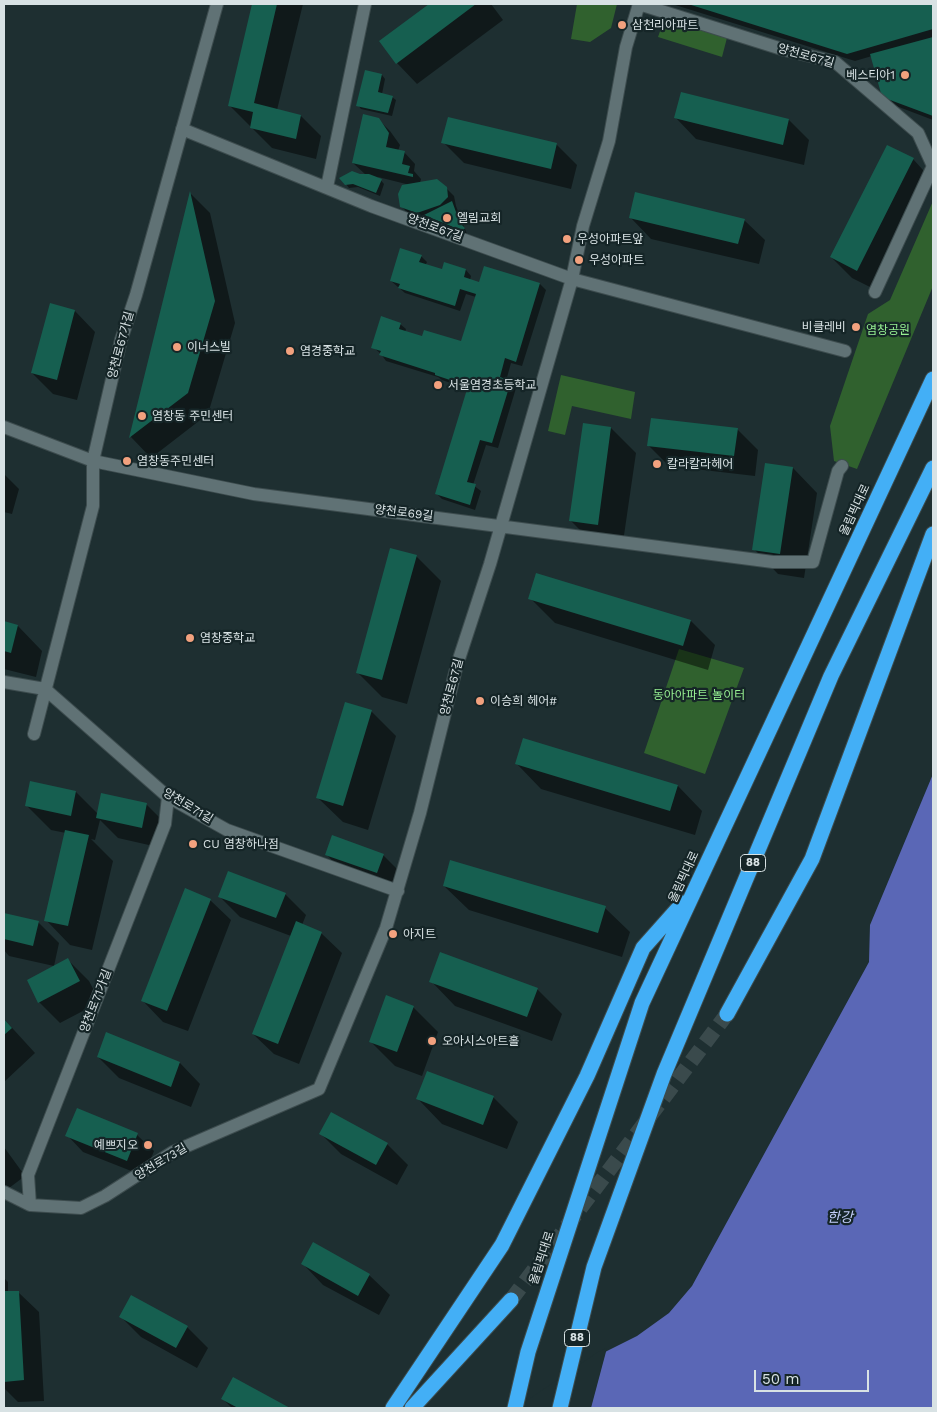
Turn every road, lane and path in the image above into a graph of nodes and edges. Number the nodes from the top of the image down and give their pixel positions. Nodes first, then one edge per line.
1 (217, 4) edge
2 (365, 4) edge
3 (638, 4) edge
4 (182, 129) junction
5 (933, 166) edge
6 (327, 187) junction
7 (572, 279) junction
8 (875, 292) dead end
9 (845, 351) dead end
10 (933, 380) edge
11 (4, 427) edge
12 (93, 461) junction
13 (842, 466) dead end
14 (933, 468) edge
15 (501, 525) junction
16 (933, 534) edge
17 (4, 682) edge
18 (46, 689) junction
19 (34, 734) dead end
20 (168, 797) junction
21 (398, 891) junction
22 (694, 891) junction
23 (728, 1014) tunnel mouth
24 (319, 1089) joint
25 (4, 1192) edge
26 (30, 1205) junction
27 (511, 1300) tunnel mouth
28 (393, 1408) edge
29 (412, 1408) edge
30 (515, 1408) edge
31 (560, 1408) edge

1 - 4 street, 양천로67가길
2 - 6 street
3 - 5 street, 양천로67길
3 - 7 street, 양천로67길
4 - 6 street, 양천로67길
4 - 12 street, 양천로67가길
5 - 8 street, 양천로67길
6 - 7 street, 양천로67길
7 - 9 street, 양천로67길
7 - 15 street, 양천로67길
10 - 22 highway, 올림픽대로
11 - 12 street, 양천로69길
12 - 15 street, 양천로69길
12 - 18 street, 양천로67가길
13 - 15 street, 양천로69길
14 - 31 highway, 88
15 - 21 street, 양천로67길
16 - 23 highway
17 - 18 street
18 - 19 street, 양천로67가길
18 - 20 street, 양천로71길
20 - 21 street, 양천로71길
20 - 26 street, 양천로71가길
21 - 24 street, 양천로67길
22 - 28 highway
22 - 30 highway, 올림픽대로
24 - 26 street, 양천로73길
25 - 26 street, 양천로73길
27 - 29 highway

